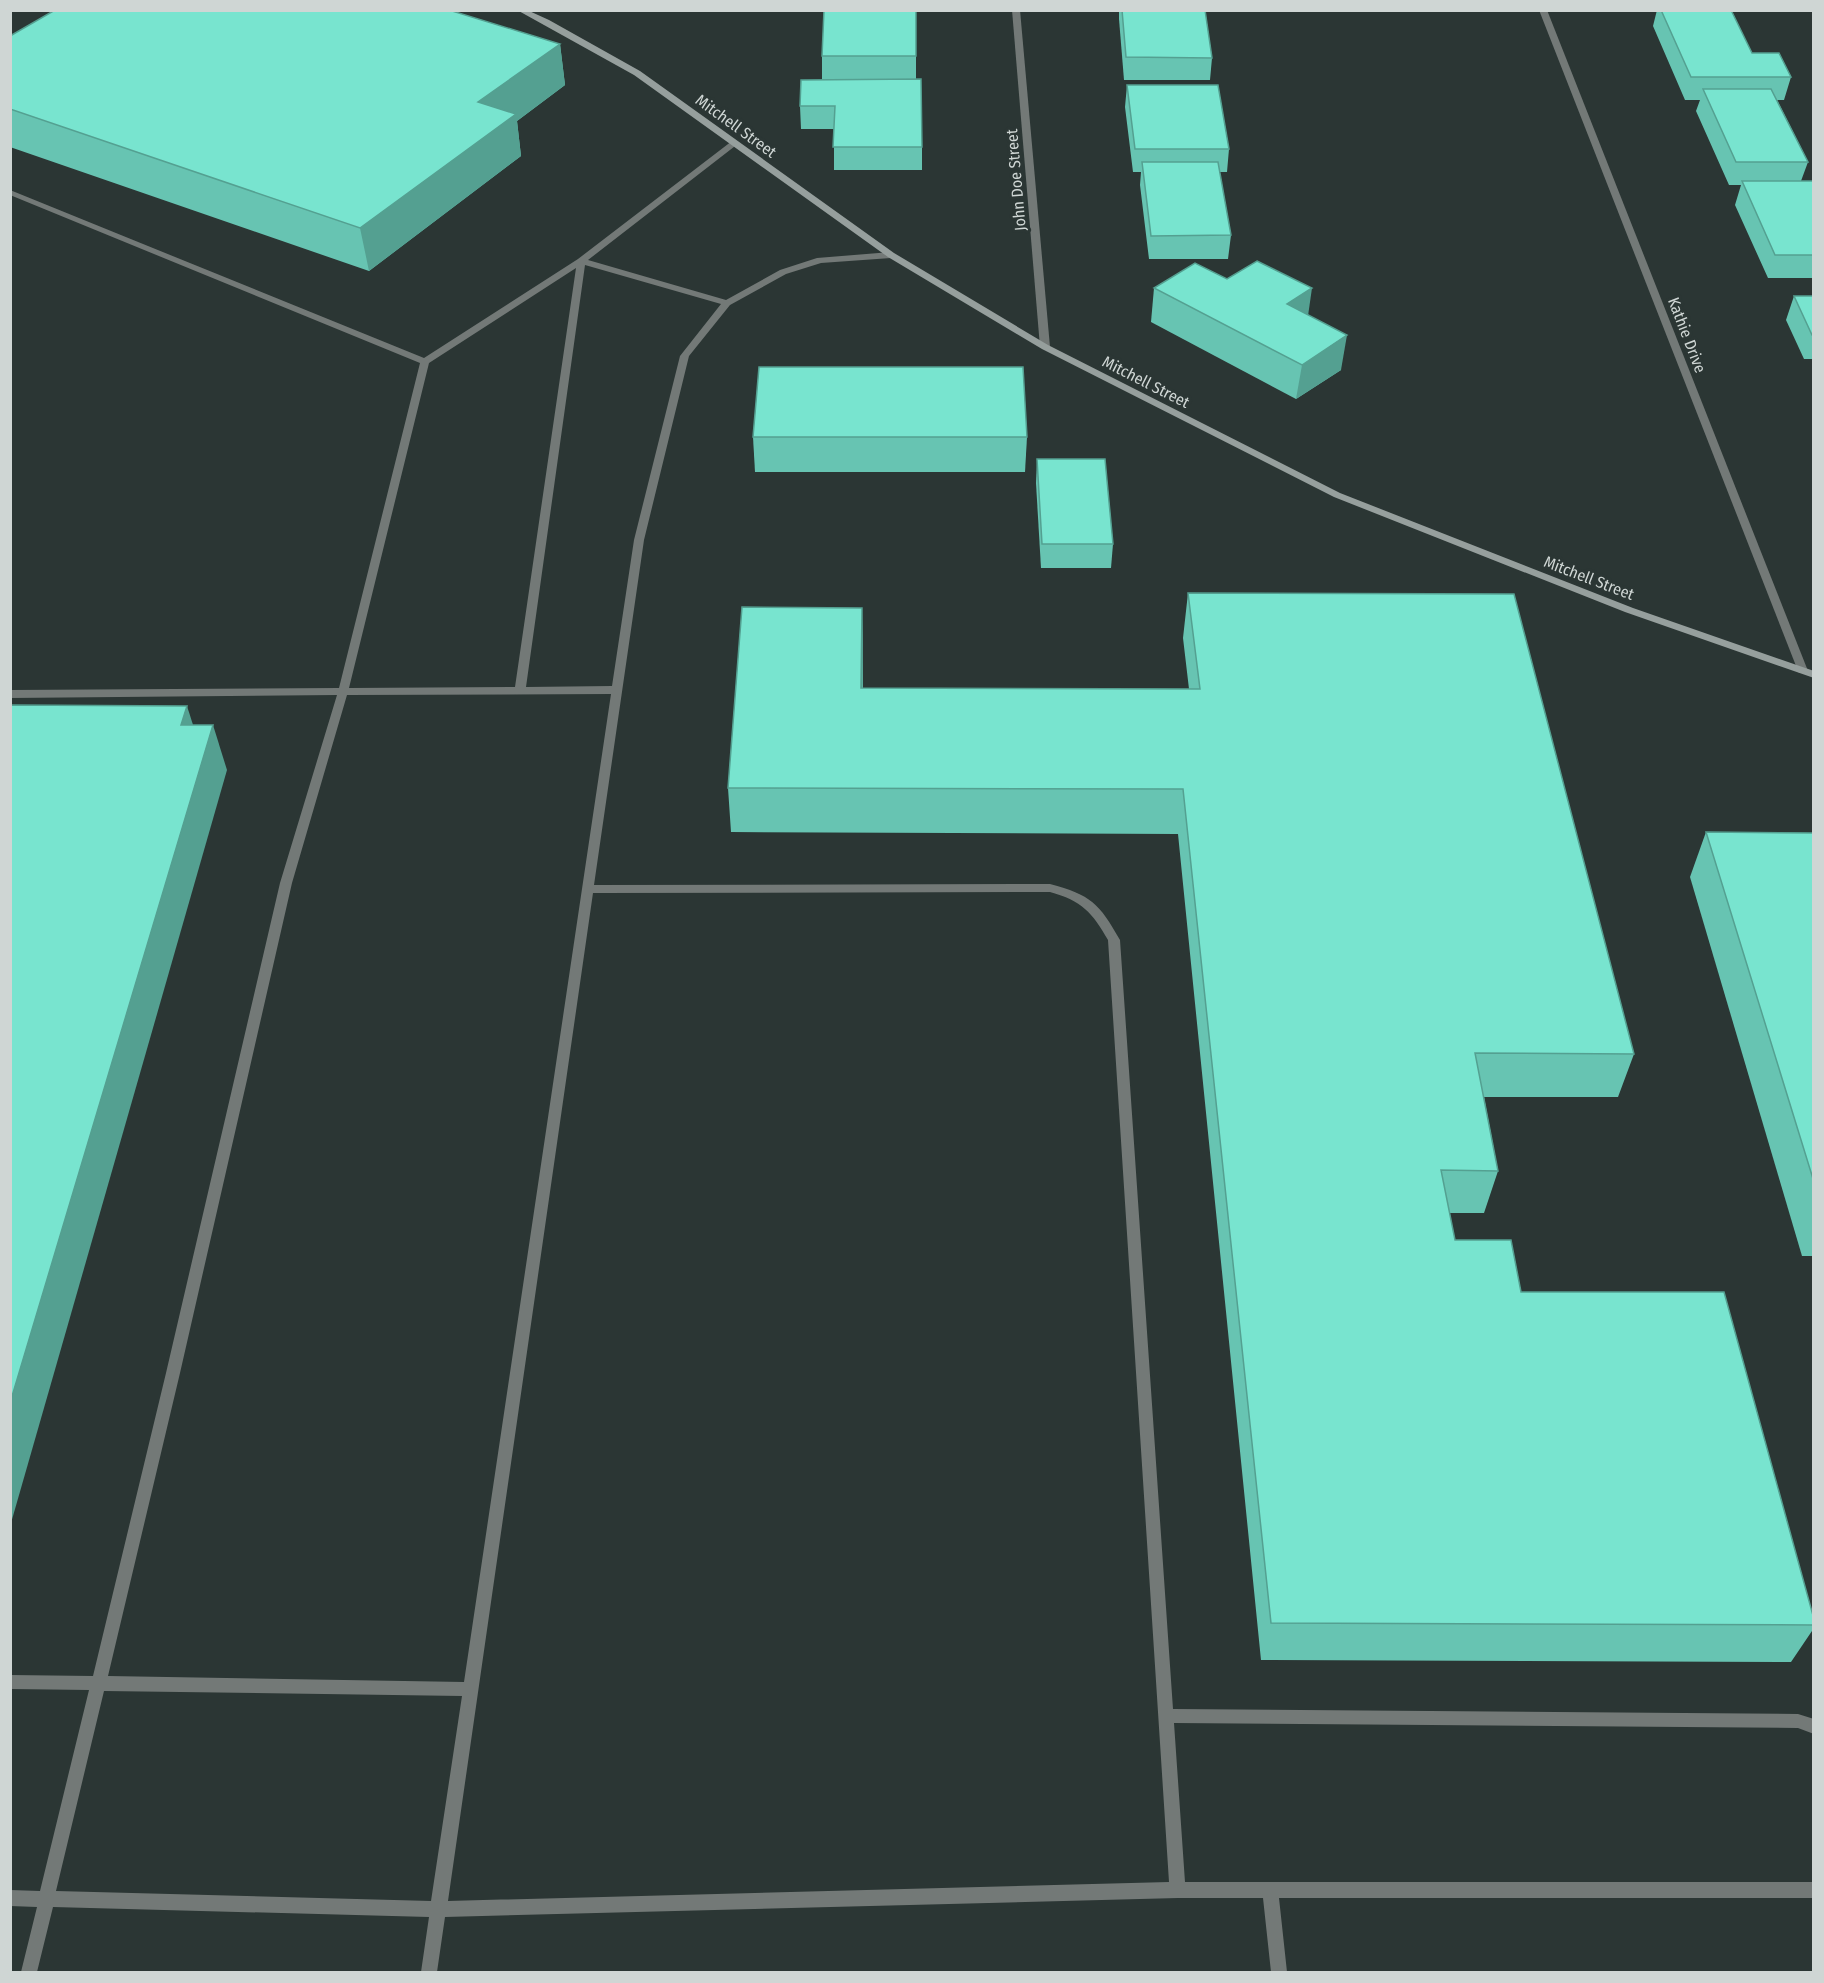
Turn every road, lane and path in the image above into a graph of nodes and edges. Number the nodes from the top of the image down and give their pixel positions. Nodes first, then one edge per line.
1 (520, 10) edge
2 (1016, 10) edge
3 (1543, 10) edge
4 (735, 143) junction
5 (10, 192) edge
6 (891, 255) junction
7 (581, 261) junction
8 (727, 303) junction
9 (1045, 347) junction
10 (425, 362) junction
11 (1803, 671) junction
12 (1814, 675) edge
13 (520, 690) junction
14 (618, 690) junction
15 (343, 692) junction
16 (10, 694) edge
17 (588, 889) junction
18 (10, 1682) edge
19 (97, 1683) junction
20 (472, 1689) junction
21 (1166, 1716) junction
22 (1814, 1727) edge
23 (1178, 1890) junction
24 (1270, 1890) junction
25 (1814, 1890) edge
26 (10, 1898) edge
27 (47, 1898) junction
28 (439, 1909) junction
29 (29, 1972) edge
30 (429, 1972) edge
31 (1279, 1972) edge

1 - 4 street, Mitchell Street
2 - 9 street, John Doe Street
3 - 11 street, Kathie Drive
4 - 6 street, Mitchell Street
4 - 7 street
5 - 10 street
6 - 8 street
6 - 9 street, Mitchell Street
7 - 8 street
7 - 10 street
7 - 13 street
8 - 14 street
9 - 11 street, Mitchell Street
10 - 15 street
11 - 12 street, Mitchell Street
13 - 14 street
13 - 15 street
14 - 17 street
15 - 16 street
15 - 19 street
17 - 20 street
17 - 21 street
18 - 19 street
19 - 20 street
19 - 27 street
20 - 28 street
21 - 22 street
21 - 23 street
23 - 24 street
23 - 28 street
24 - 25 street
24 - 31 street
26 - 27 street
27 - 28 street
27 - 29 street
28 - 30 street

